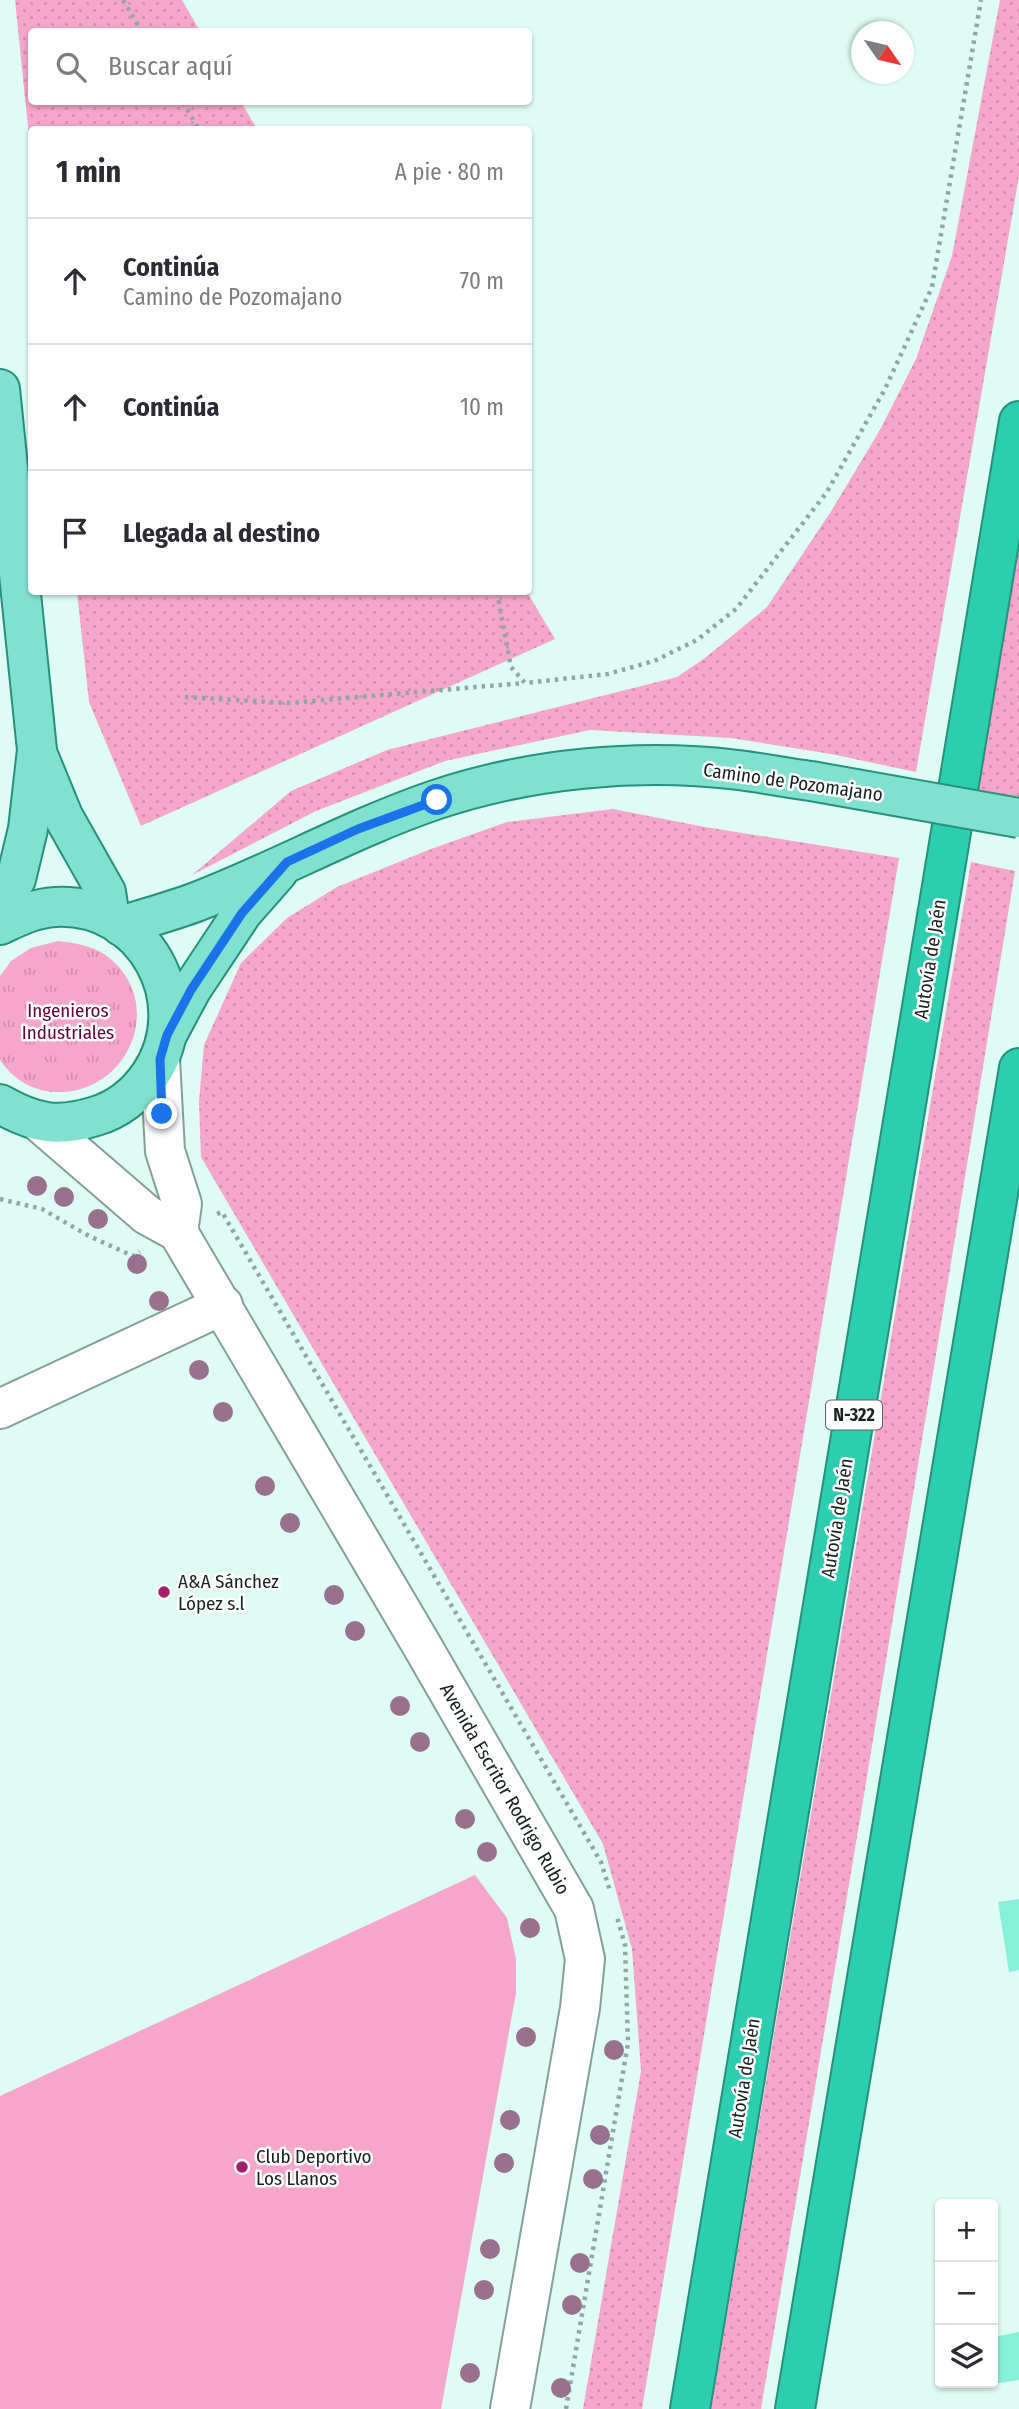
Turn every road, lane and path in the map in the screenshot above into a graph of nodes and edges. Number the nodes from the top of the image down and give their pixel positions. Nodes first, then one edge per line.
1 (123, 0) edge
2 (981, 0) edge
3 (140, 28) edge
4 (185, 105) edge
5 (198, 126) edge
6 (0, 389) edge
7 (1019, 421) edge
8 (498, 595) edge
9 (525, 683) junction
10 (185, 697) dead end
11 (37, 750) junction
12 (1019, 818) edge
13 (287, 862) junction
14 (0, 907) edge
15 (115, 922) junction
16 (0, 925) edge
17 (164, 1047) junction
18 (1019, 1068) edge
19 (16, 1117) edge
20 (178, 1232) junction
21 (223, 1305) junction
22 (0, 1409) edge
23 (510, 2409) edge
24 (690, 2409) edge
25 (795, 2409) edge

1 - 3 path
2 - 9 path
4 - 5 path
6 - 11 main road
7 - 24 highway, Autovía de Jaén / N-322
8 - 9 path
9 - 10 path
11 - 14 main road
11 - 15 main road
12 - 13 main road, Camino de Pozomajano, bridge
13 - 15 main road, Camino de Pozomajano
13 - 17 main road, Camino de Pozomajano
15 - 16 main road
15 - 17 main road
17 - 19 main road, Camino de Pozomajano
17 - 20 street
18 - 25 highway
19 - 20 street, Avenida Escritor Rodrigo Rubio
20 - 21 street, Avenida Escritor Rodrigo Rubio
21 - 22 street
21 - 23 street, Avenida Escritor Rodrigo Rubio

